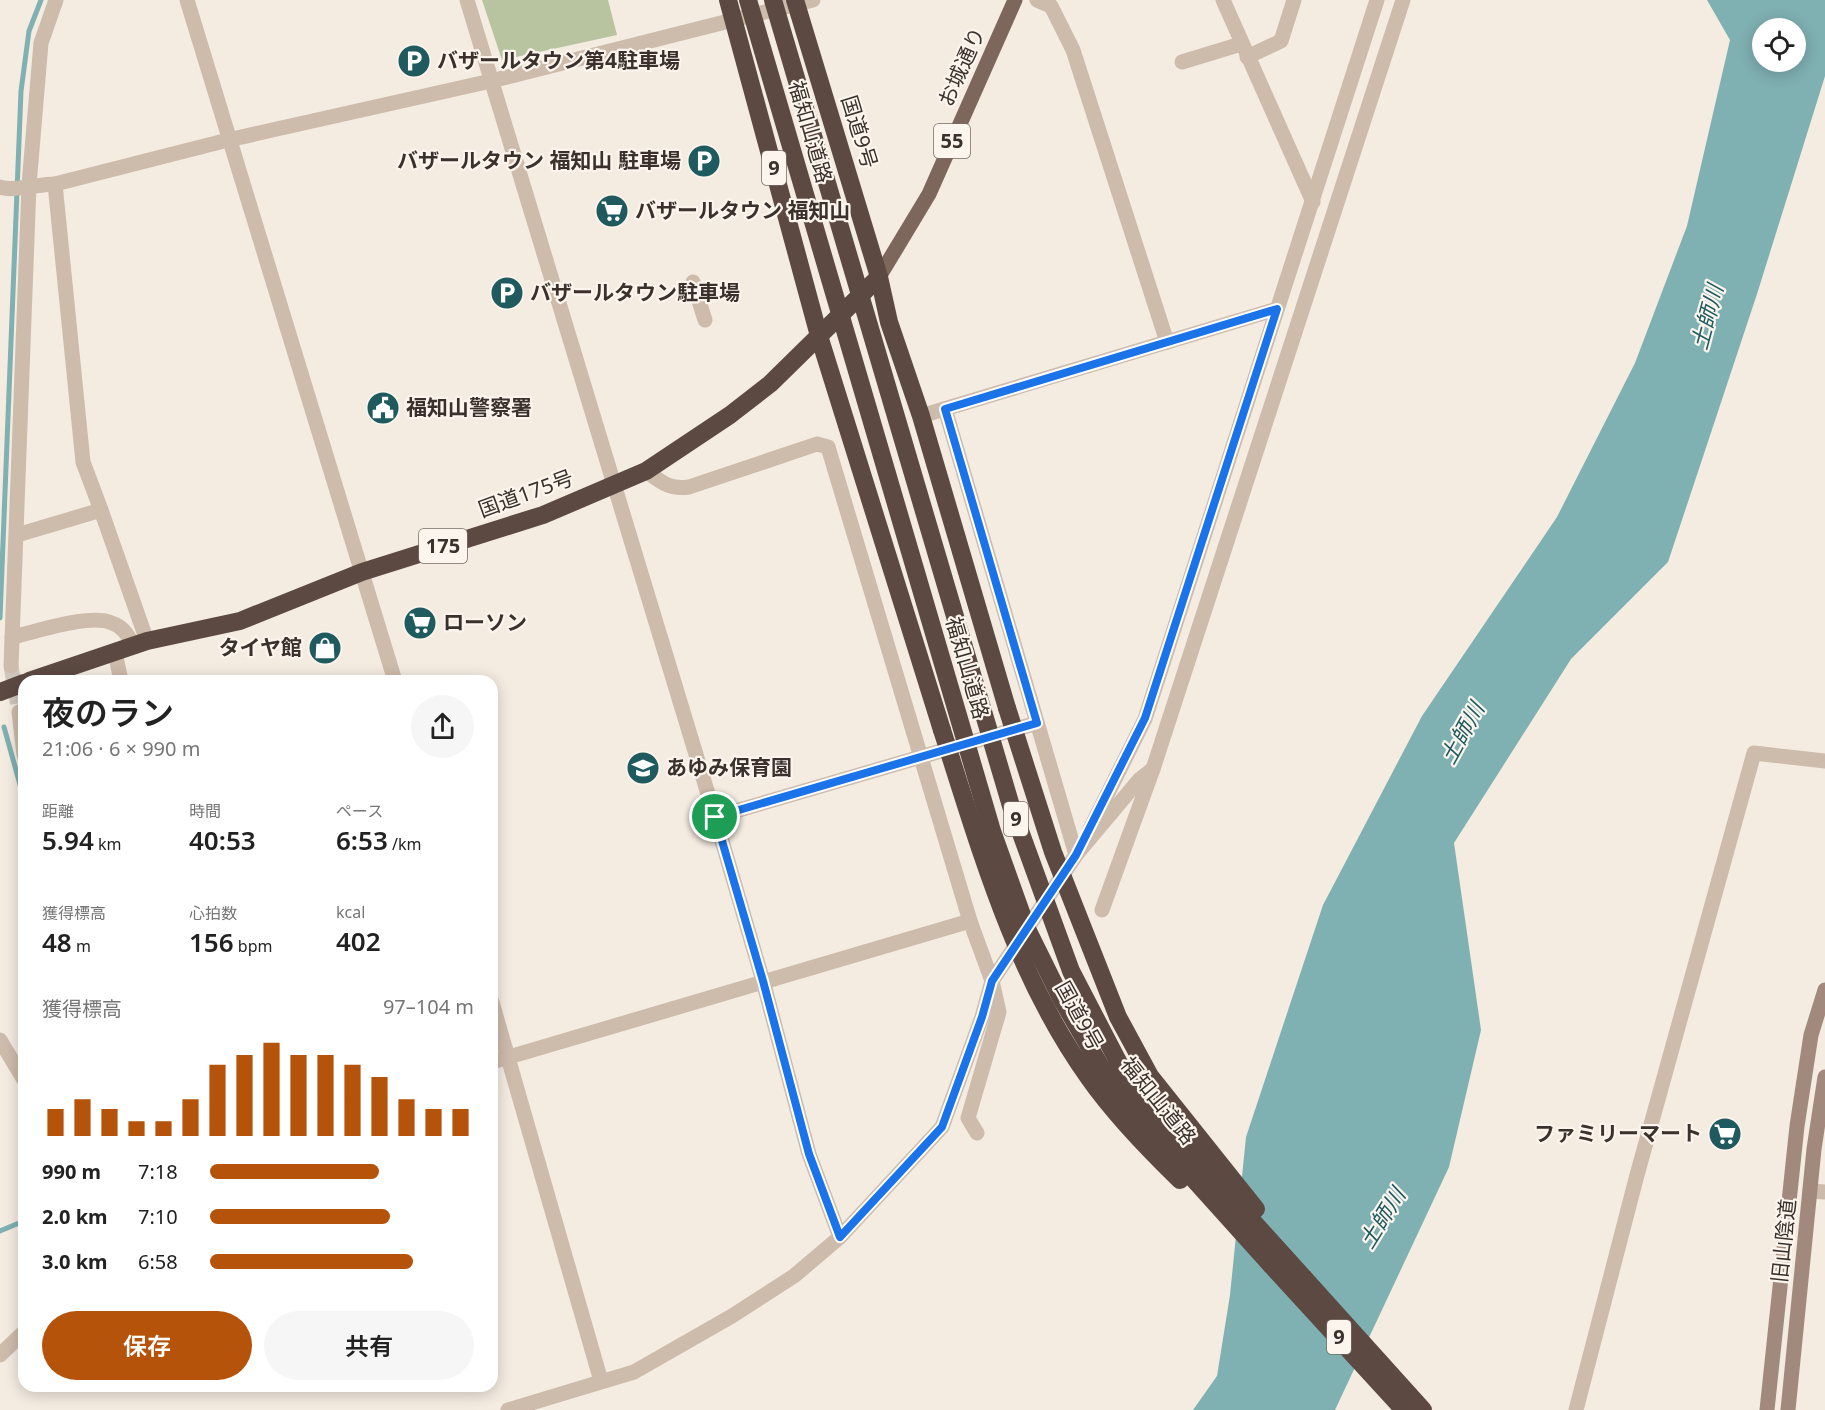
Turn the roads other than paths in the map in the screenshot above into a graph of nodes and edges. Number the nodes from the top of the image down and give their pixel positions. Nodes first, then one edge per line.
1 (56, 0) edge
2 (187, 0) edge
3 (467, 0) edge
4 (728, 0) edge
5 (748, 0) edge
6 (773, 0) edge
7 (1015, 0) edge
8 (1037, 0) edge
9 (1223, 0) edge
10 (1294, 0) edge
11 (1377, 0) edge
12 (1403, 0) edge
13 (802, 1) edge
14 (734, 19) junction
15 (1244, 50) junction
16 (1182, 62) dead end
17 (491, 81) junction
18 (228, 140) junction
19 (55, 184) junction
20 (29, 185) junction
21 (0, 187) edge
22 (1313, 202) junction
23 (879, 277) junction
24 (693, 282) dead end
25 (1277, 309) junction
26 (705, 320) dead end
27 (819, 336) junction
28 (1167, 342) junction
29 (945, 409) junction
30 (921, 416) junction
31 (646, 471) junction
32 (615, 485) junction
33 (101, 510) junction
34 (17, 535) junction
35 (362, 572) junction
36 (12, 637) junction
37 (140, 643) junction
38 (115, 651) junction
39 (11, 666) tunnel mouth
40 (46, 675) edge
41 (118, 675) edge
42 (393, 675) edge
43 (18, 685) edge
44 (0, 692) edge
45 (1037, 723) junction
46 (920, 758) junction
47 (1825, 761) edge
48 (1153, 769) junction
49 (715, 817) junction
50 (1076, 855) junction
51 (1102, 910) dead end
52 (970, 921) junction
53 (763, 981) junction
54 (992, 981) junction
55 (1825, 990) edge
56 (498, 1021) edge
57 (0, 1040) edge
58 (509, 1057) junction
59 (498, 1060) edge
60 (18, 1070) edge
61 (1825, 1077) edge
62 (977, 1133) dead end
63 (1817, 1192) edge
64 (840, 1237) junction
65 (1271, 1265) junction
66 (1304, 1278) junction
67 (18, 1338) edge
68 (0, 1355) edge
69 (601, 1381) junction
70 (508, 1410) edge
71 (1404, 1410) edge
72 (1423, 1410) edge
73 (1576, 1410) edge
74 (1767, 1410) edge
75 (1788, 1410) edge

1 - 20 street
2 - 18 street
3 - 17 street
4 - 14 highway, 9
5 - 65 highway, 福知山道路 / 9, bridge
6 - 66 highway, 福知山道路 / 9, bridge
7 - 23 main road, お城通り / 55
8 - 28 street
9 - 15 street
10 - 15 street
11 - 22 street
12 - 48 street
13 - 14 street
13 - 23 highway, 国道9号 / 9
14 - 17 street
14 - 27 highway, 9
15 - 16 street
15 - 22 street
17 - 18 street
17 - 32 street
18 - 19 street
18 - 35 street
19 - 20 street
19 - 33 street
20 - 21 street
20 - 34 street
22 - 25 street
23 - 27 highway, 国道175号 / 175
23 - 30 highway, 9
24 - 26 street
25 - 28 street
25 - 50 street
27 - 31 highway, 国道175号 / 175
27 - 65 highway, 国道9号 / 9, bridge
28 - 29 street
29 - 30 street
29 - 45 street
30 - 66 highway, 9, bridge
31 - 32 highway, 国道175号 / 175
31 - 46 street
32 - 35 highway, 国道175号 / 175
32 - 49 street
33 - 34 street
33 - 37 street
34 - 36 street
35 - 37 highway, 国道175号 / 175
35 - 42 street
36 - 37 street
36 - 39 street
37 - 38 highway, 国道175号 / 175
38 - 40 highway, 国道175号 / 175
38 - 41 street
43 - 44 highway
45 - 46 street
45 - 50 street
46 - 49 street
46 - 52 street
47 - 73 street
48 - 50 street
48 - 51 street
49 - 53 street
50 - 54 street
52 - 53 street
52 - 54 street
53 - 58 street
53 - 64 street
54 - 62 street
54 - 64 street
55 - 74 street
56 - 58 street
57 - 60 street
58 - 59 street
58 - 69 street
61 - 63 street, 旧山陰道
63 - 75 street, 旧山陰道
64 - 69 street
65 - 71 highway, 福知山道路 / 9
66 - 72 highway, 福知山道路 / 9
67 - 68 street
69 - 70 street

